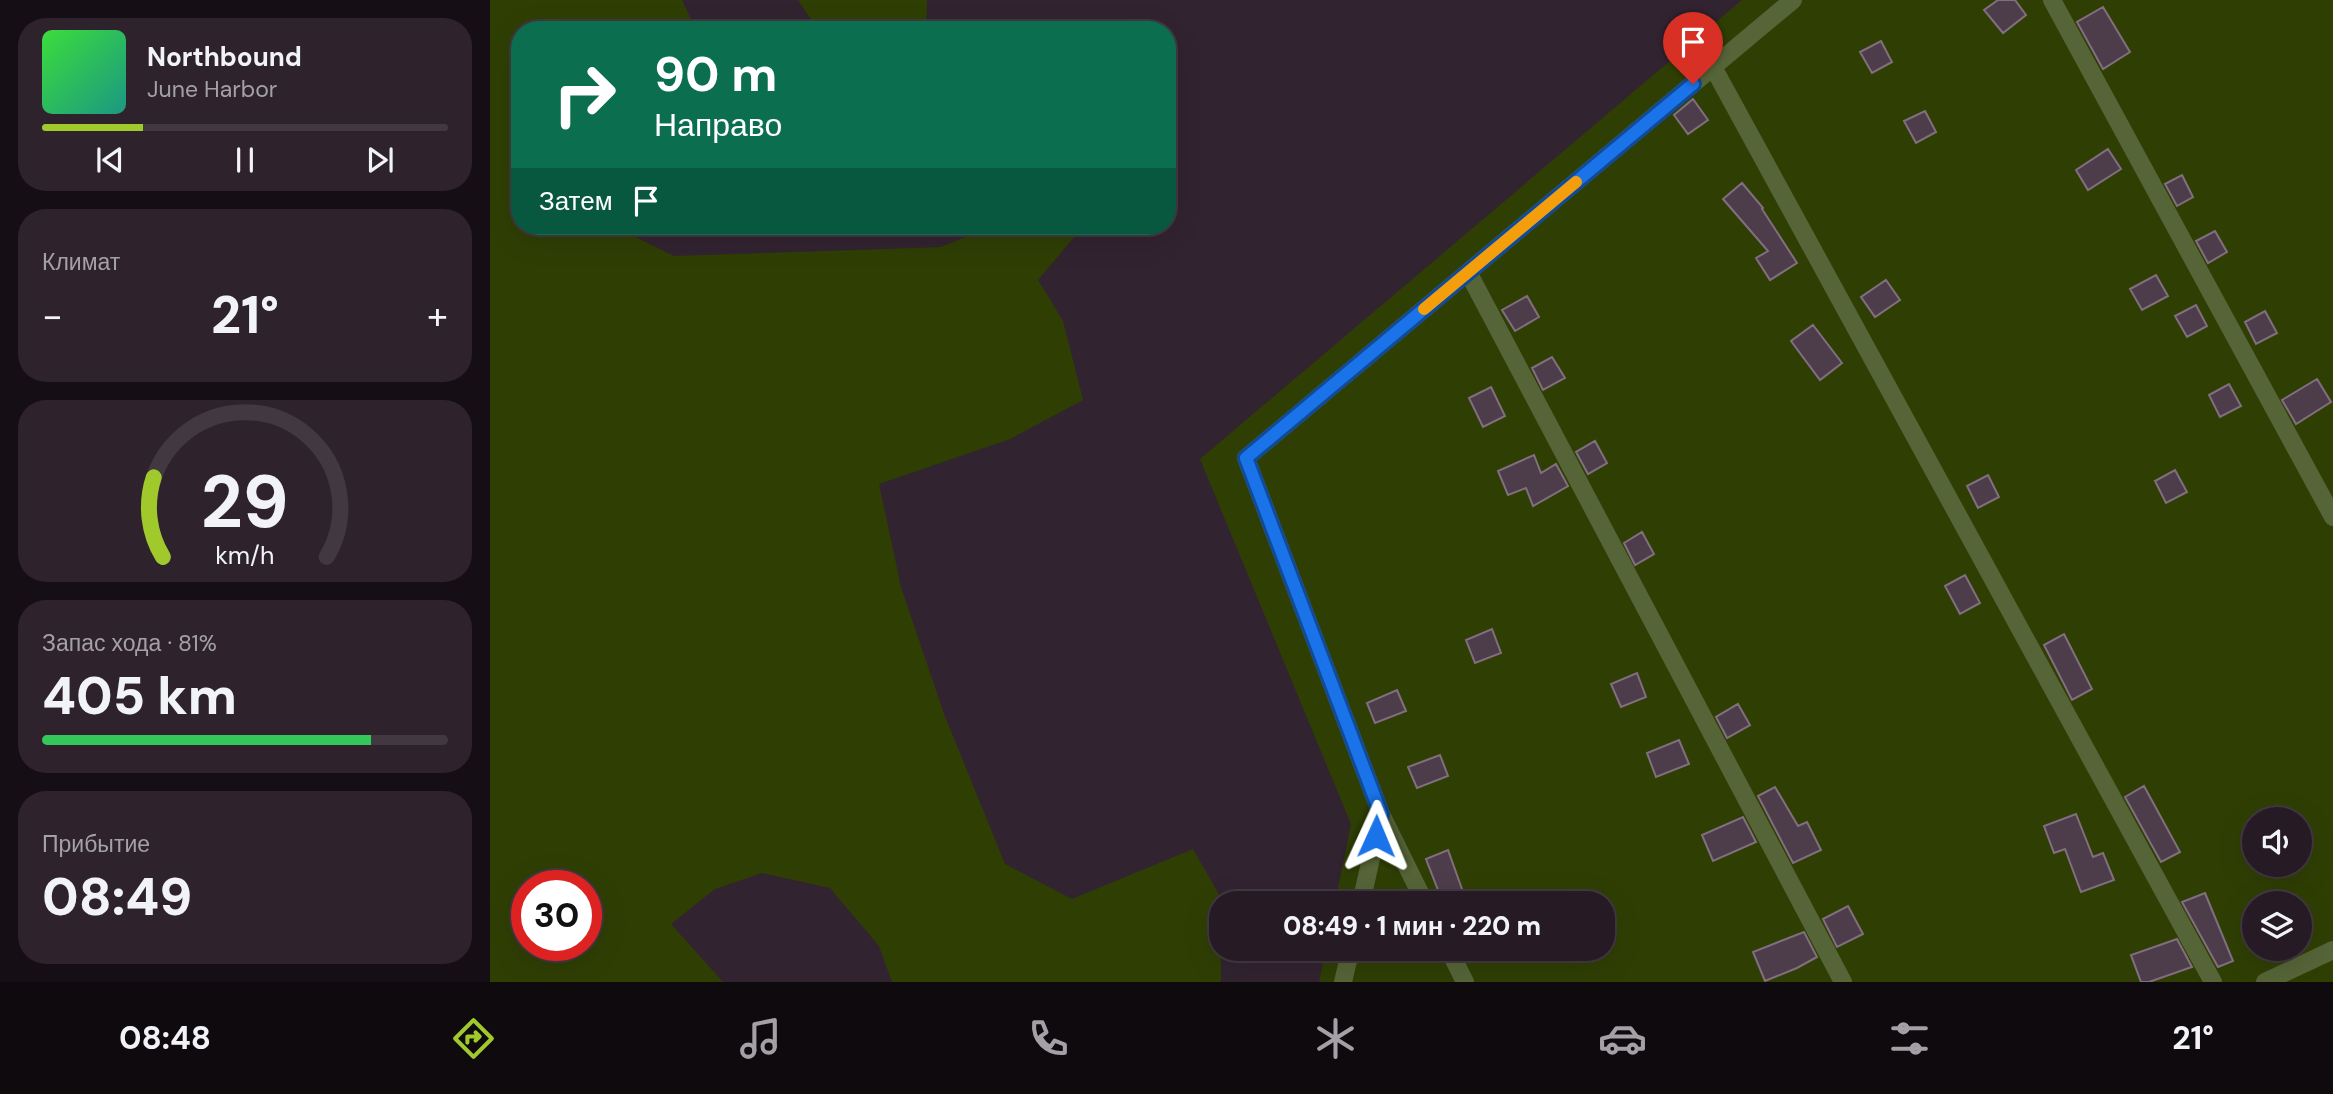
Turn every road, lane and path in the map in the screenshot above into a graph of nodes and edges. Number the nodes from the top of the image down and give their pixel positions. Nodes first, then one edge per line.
1 (1793, 0) edge
2 (2052, 0) edge
3 (1713, 67) junction
4 (1468, 272) junction
5 (2333, 517) edge
6 (1381, 814) junction
7 (1364, 891) edge
8 (1419, 891) edge
9 (2333, 950) edge
10 (1348, 961) edge
11 (1454, 961) edge
12 (1343, 982) edge
13 (1465, 982) edge
14 (1843, 982) edge
15 (2213, 982) edge
16 (2265, 982) edge

1 - 3 street
2 - 5 street
3 - 4 street
3 - 15 street
4 - 6 street
4 - 14 street
6 - 7 street
6 - 8 street
9 - 16 street
10 - 12 street
11 - 13 street

